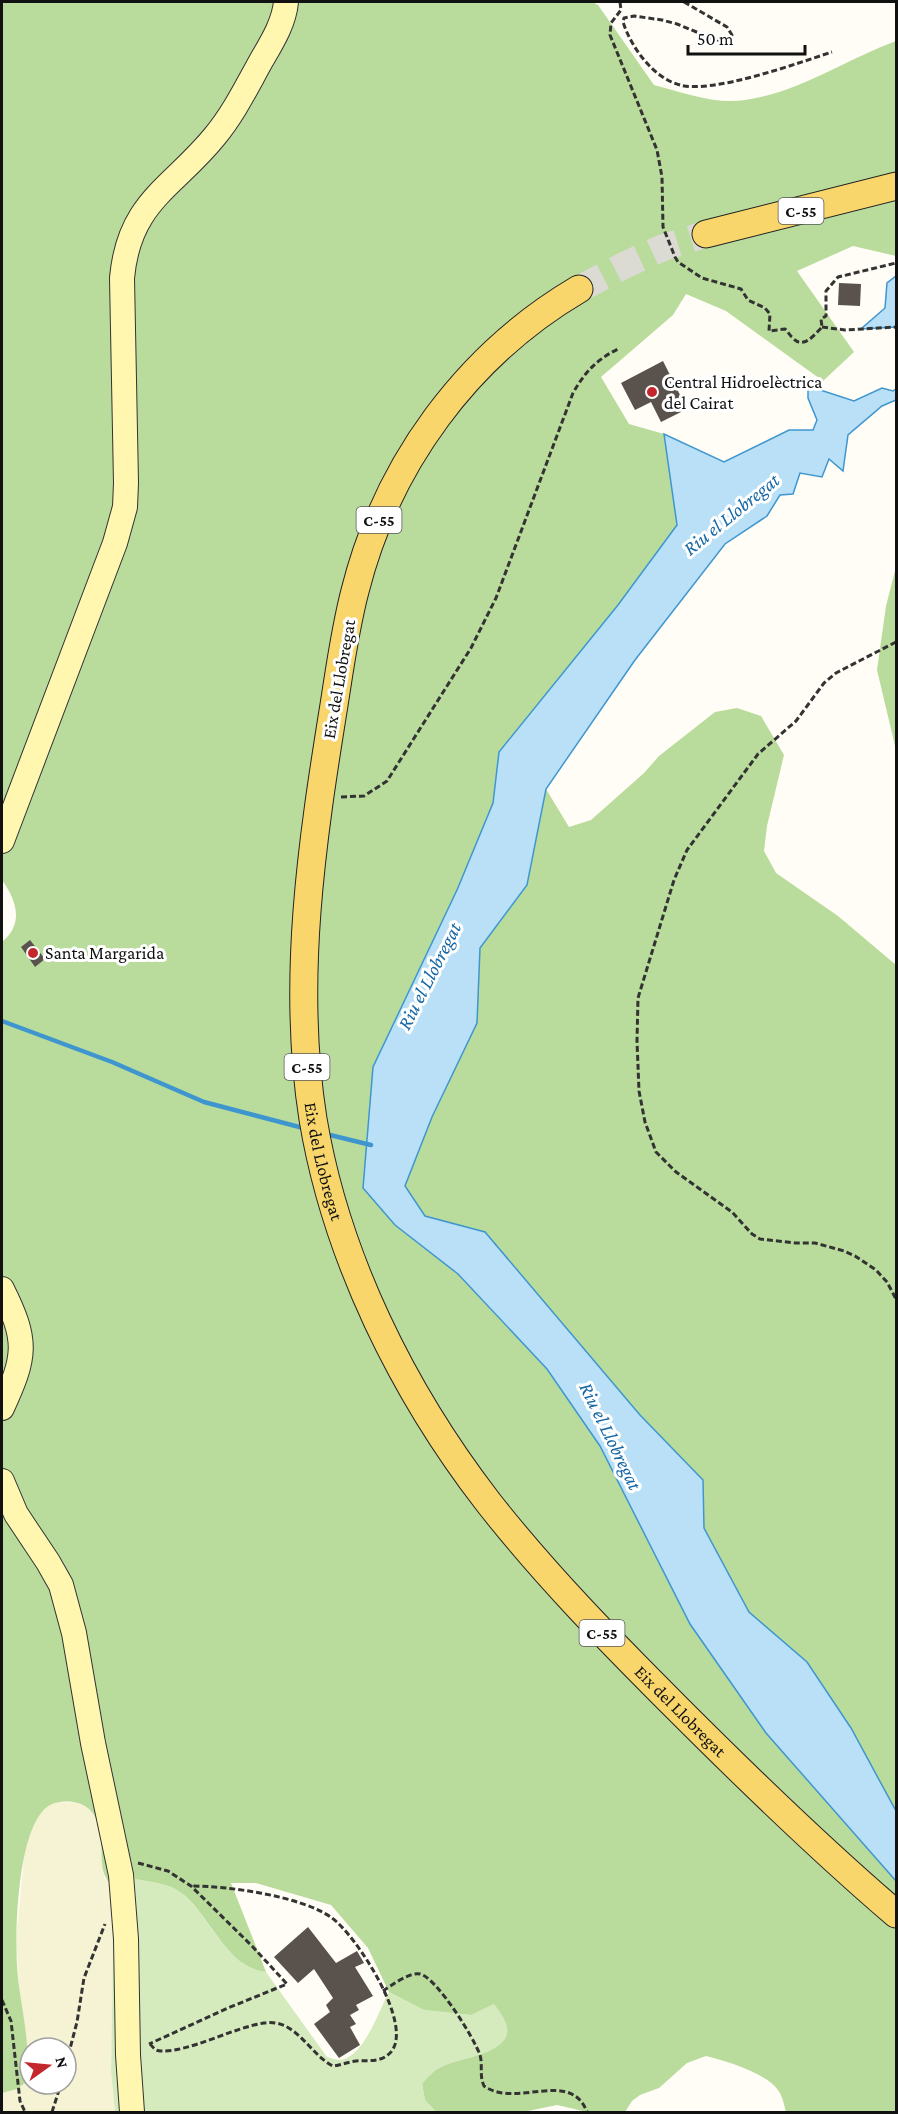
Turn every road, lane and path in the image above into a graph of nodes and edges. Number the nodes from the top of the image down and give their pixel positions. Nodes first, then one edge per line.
1 (286, 2) edge
2 (620, 2) edge
3 (684, 2) edge
4 (615, 17) junction
5 (624, 18) junction
6 (832, 52) dead end
7 (897, 186) edge
8 (706, 234) tunnel mouth
9 (897, 263) edge
10 (579, 289) tunnel mouth
11 (822, 327) junction
12 (897, 327) edge
13 (618, 349) dead end
14 (897, 642) edge
15 (321, 790) junction
16 (2, 841) edge
17 (2, 1289) edge
18 (897, 1299) edge
19 (2, 1408) edge
20 (2, 1481) edge
21 (118, 1862) junction
22 (191, 1886) junction
23 (897, 1914) edge
24 (109, 1917) dead end
25 (383, 1991) junction
26 (2, 2000) edge
27 (73, 2036) edge
28 (150, 2044) junction
29 (128, 2055) junction
30 (57, 2096) edge
31 (25, 2112) edge
32 (52, 2112) edge
33 (132, 2112) edge
34 (587, 2112) edge

1 - 16 street
2 - 4 path
3 - 5 path
4 - 5 path
4 - 11 path
5 - 6 path
7 - 8 main road, C-55
9 - 11 path
10 - 15 main road, Eix del Llobregat / C-55
11 - 12 path
13 - 15 path
14 - 18 path
15 - 23 main road, Eix del Llobregat / C-55
17 - 19 street
20 - 21 street
21 - 22 path
21 - 29 street
22 - 25 path
22 - 28 path
24 - 27 path
25 - 28 path
25 - 34 path
26 - 31 path
28 - 29 path
29 - 33 street
30 - 32 path

